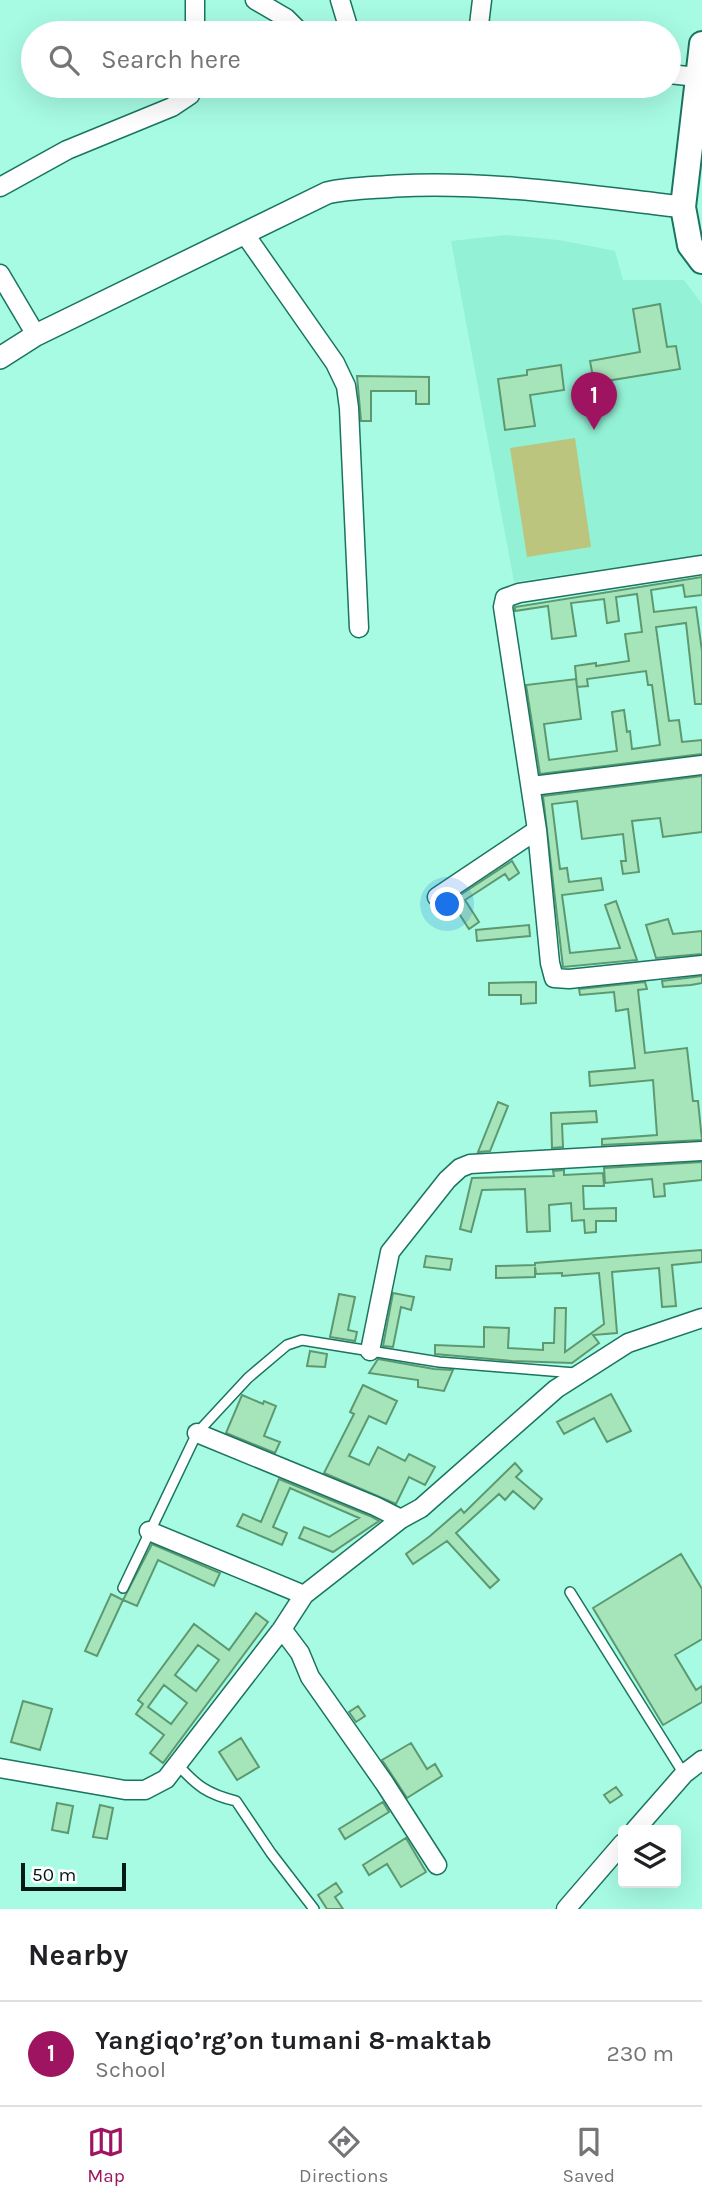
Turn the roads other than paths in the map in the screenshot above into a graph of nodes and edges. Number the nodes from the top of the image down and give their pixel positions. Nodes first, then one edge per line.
1 (195, 0) edge
2 (255, 0) edge
3 (340, 0) edge
4 (482, 0) edge
5 (195, 21) edge
6 (289, 21) edge
7 (347, 21) edge
8 (479, 21) edge
9 (702, 44) edge
10 (681, 75) edge
11 (697, 77) junction
12 (184, 98) edge
13 (0, 187) edge
14 (683, 207) junction
15 (244, 233) junction
16 (698, 250) edge
17 (0, 274) edge
18 (36, 335) junction
19 (0, 358) edge
20 (702, 565) edge
21 (359, 628) dead end
22 (702, 765) edge
23 (532, 786) junction
24 (537, 830) junction
25 (437, 897) dead end
26 (702, 965) edge
27 (702, 1151) edge
28 (702, 1318) edge
29 (370, 1350) junction
30 (580, 1374) junction
31 (197, 1433) junction
32 (401, 1519) junction
33 (149, 1531) junction
34 (122, 1588) dead end
35 (570, 1592) dead end
36 (304, 1595) junction
37 (282, 1629) junction
38 (702, 1760) edge
39 (177, 1764) junction
40 (0, 1768) edge
41 (684, 1774) junction
42 (639, 1825) edge
43 (618, 1849) edge
44 (438, 1865) dead end
45 (314, 1909) edge
46 (566, 1909) edge

1 - 5 street
2 - 6 street
3 - 7 street
4 - 8 street
9 - 11 main road
10 - 11 street
11 - 14 main road
12 - 13 street
14 - 15 street
14 - 16 main road
15 - 18 street
15 - 21 street
17 - 18 street
18 - 19 street
20 - 23 street
22 - 23 street
23 - 24 street
24 - 25 street
24 - 26 street
27 - 29 street
28 - 30 street
29 - 30 lane
29 - 31 lane
30 - 32 street
31 - 32 street
31 - 33 lane
32 - 36 street
33 - 34 lane
33 - 36 street
35 - 41 lane
36 - 37 street
37 - 39 street
37 - 44 street
38 - 41 street
39 - 40 street
39 - 45 lane
41 - 42 street
43 - 46 street

